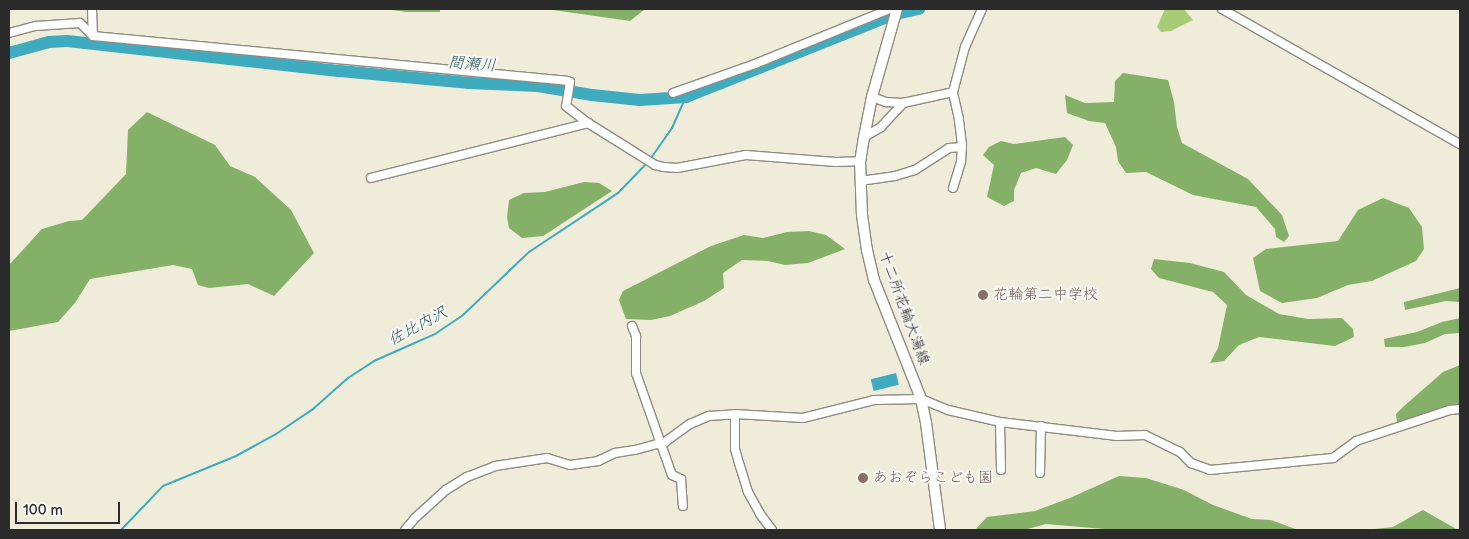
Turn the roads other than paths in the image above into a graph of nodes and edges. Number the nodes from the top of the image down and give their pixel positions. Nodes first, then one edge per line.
1 (92, 9) edge
2 (890, 9) edge
3 (897, 9) edge
4 (982, 9) edge
5 (1222, 9) edge
6 (9, 33) edge
7 (93, 36) junction
8 (953, 92) junction
9 (673, 93) dead end
10 (872, 97) junction
11 (903, 103) junction
12 (588, 123) junction
13 (864, 137) junction
14 (1460, 144) edge
15 (962, 147) junction
16 (860, 161) junction
17 (371, 178) dead end
18 (860, 181) junction
19 (953, 188) dead end
20 (632, 326) dead end
21 (920, 399) junction
22 (1460, 409) edge
23 (735, 414) junction
24 (1000, 422) junction
25 (1041, 426) junction
26 (661, 443) junction
27 (1001, 470) dead end
28 (1040, 473) dead end
29 (683, 506) dead end
30 (406, 530) edge
31 (772, 530) edge
32 (940, 530) edge

1 - 7 street
2 - 9 street
3 - 10 main road, 十二所花輪大湯線
4 - 8 street
5 - 14 street
6 - 7 street
7 - 12 street
8 - 11 street
8 - 15 street
10 - 11 street
10 - 13 main road, 十二所花輪大湯線
11 - 13 street
12 - 16 street
12 - 17 street
13 - 16 main road, 十二所花輪大湯線
15 - 18 street
15 - 19 street
16 - 18 main road, 十二所花輪大湯線
18 - 21 main road, 十二所花輪大湯線
20 - 26 street
21 - 23 street
21 - 24 street
21 - 32 main road, 十二所花輪大湯線
22 - 25 street
23 - 26 street
23 - 31 street
24 - 25 street
24 - 27 street
25 - 28 street
26 - 29 street
26 - 30 street

